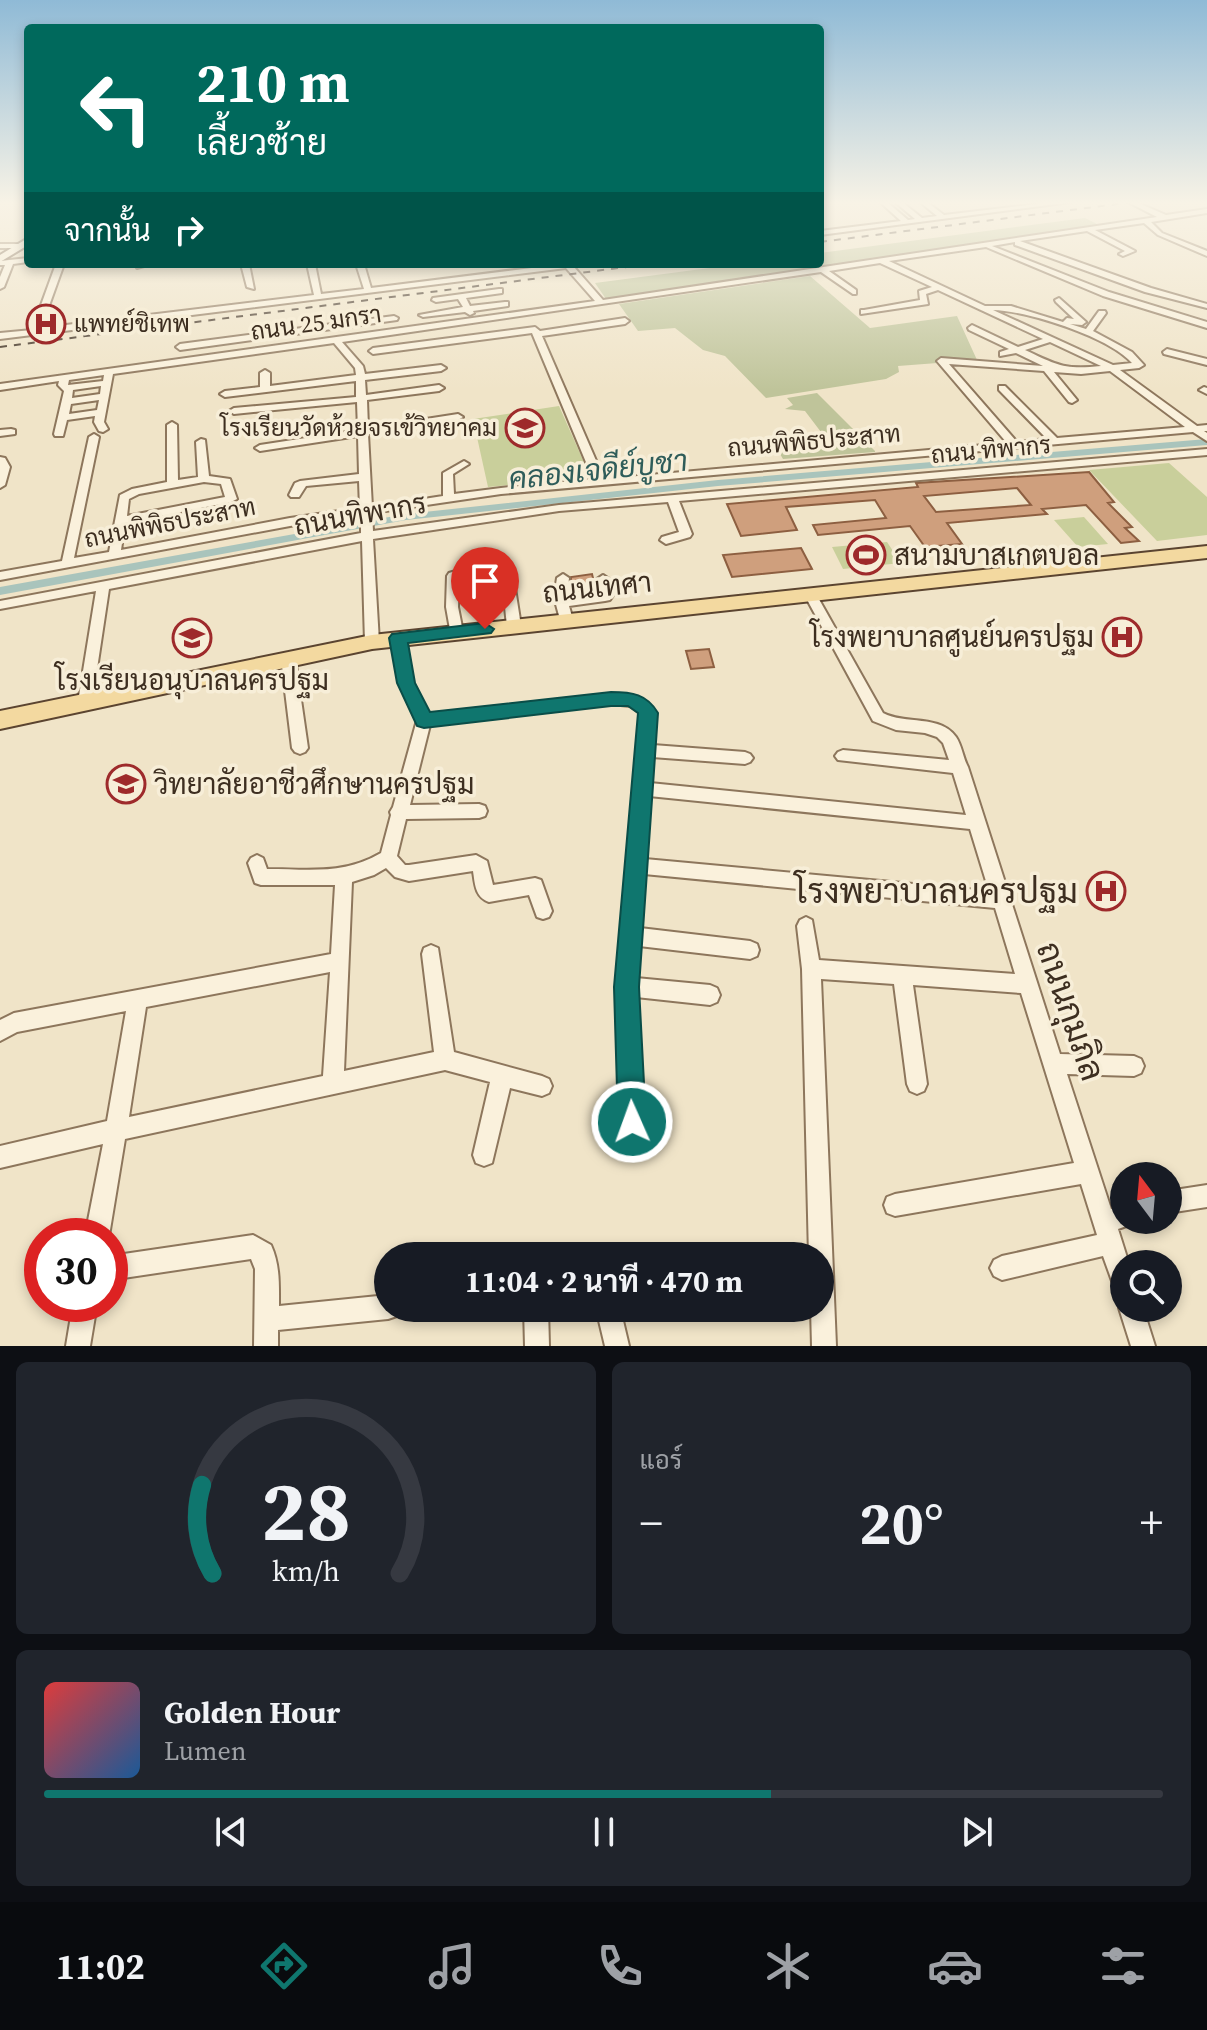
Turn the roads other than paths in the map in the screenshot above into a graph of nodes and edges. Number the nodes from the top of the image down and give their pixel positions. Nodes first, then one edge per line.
1 (3, 265) edge
2 (849, 265) edge
3 (891, 265) edge
4 (1035, 265) edge
5 (1079, 265) edge
6 (59, 268) edge
7 (246, 268) edge
8 (312, 268) edge
9 (361, 268) edge
10 (543, 268) edge
11 (570, 268) edge
12 (822, 269) junction
13 (0, 287) edge
14 (251, 287) dead end
15 (939, 287) junction
16 (368, 290) junction
17 (499, 291) dead end
18 (853, 292) dead end
19 (461, 296) junction
20 (318, 297) junction
21 (436, 300) dead end
22 (1059, 300) dead end
23 (601, 303) junction
24 (505, 304) dead end
25 (979, 306) junction
26 (1207, 306) edge
27 (468, 309) junction
28 (864, 312) dead end
29 (1102, 313) dead end
30 (524, 314) junction
31 (423, 315) dead end
32 (1039, 317) junction
33 (394, 318) dead end
34 (373, 321) junction
35 (475, 321) junction
36 (625, 321) dead end
37 (459, 323) junction
38 (331, 324) junction
39 (1207, 325) edge
40 (972, 328) dead end
41 (35, 332) junction
42 (536, 332) junction
43 (1089, 332) junction
44 (376, 335) junction
45 (0, 336) edge
46 (257, 338) junction
47 (467, 339) junction
48 (1052, 339) junction
49 (335, 341) junction
50 (1205, 346) dead end
51 (1018, 350) junction
52 (373, 351) junction
53 (1167, 352) dead end
54 (1003, 354) dead end
55 (251, 356) junction
56 (1204, 361) edge
57 (179, 362) junction
58 (983, 364) junction
59 (441, 368) dead end
60 (1112, 368) junction
61 (1047, 369) junction
62 (1060, 370) junction
63 (265, 373) dead end
64 (360, 373) junction
65 (991, 373) dead end
66 (108, 377) junction
67 (65, 383) junction
68 (0, 387) edge
69 (439, 388) dead end
70 (1002, 388) dead end
71 (265, 389) junction
72 (225, 394) dead end
73 (363, 398) junction
74 (1072, 400) dead end
75 (102, 405) junction
76 (67, 409) junction
77 (234, 411) dead end
78 (458, 417) dead end
79 (172, 425) dead end
80 (1203, 432) edge
81 (364, 433) junction
82 (59, 434) dead end
83 (201, 442) dead end
84 (1055, 442) junction
85 (1015, 446) junction
86 (260, 448) dead end
87 (1207, 452) edge
88 (1, 460) edge
89 (464, 464) dead end
90 (365, 477) junction
91 (204, 479) junction
92 (600, 482) junction
93 (173, 484) junction
94 (0, 485) edge
95 (731, 491) joint
96 (295, 495) dead end
97 (676, 496) junction
98 (449, 498) junction
99 (119, 521) junction
100 (367, 522) junction
101 (692, 523) dead end
102 (666, 540) dead end
103 (1207, 552) edge
104 (114, 556) junction
105 (67, 564) junction
106 (489, 565) dead end
107 (0, 576) edge
108 (563, 578) dead end
109 (603, 579) dead end
110 (103, 585) junction
111 (509, 588) dead end
112 (810, 594) junction
113 (0, 605) edge
114 (564, 612) junction
115 (514, 626) junction
116 (456, 632) junction
117 (398, 638) junction
118 (372, 642) junction
119 (288, 658) junction
120 (85, 702) junction
121 (0, 720) edge
122 (424, 720) junction
123 (300, 748) dead end
124 (645, 750) junction
125 (843, 756) dead end
126 (745, 758) dead end
127 (960, 767) junction
128 (642, 789) junction
129 (479, 811) dead end
130 (398, 812) junction
131 (977, 823) junction
132 (388, 858) junction
133 (257, 863) dead end
134 (637, 866) junction
135 (344, 877) junction
136 (1001, 900) junction
137 (543, 911) dead end
138 (806, 926) dead end
139 (631, 936) junction
140 (750, 950) dead end
141 (431, 954) dead end
142 (339, 961) junction
143 (811, 969) junction
144 (902, 976) junction
145 (1028, 984) junction
146 (626, 987) junction
147 (710, 995) dead end
148 (137, 1001) junction
149 (0, 1031) edge
150 (445, 1060) junction
151 (1054, 1064) junction
152 (1134, 1066) dead end
153 (502, 1076) junction
154 (333, 1083) junction
155 (917, 1084) dead end
156 (542, 1086) dead end
157 (632, 1122) dead end
158 (116, 1130) junction
159 (484, 1155) dead end
160 (0, 1157) edge
161 (1088, 1172) junction
162 (1207, 1196) edge
163 (1182, 1200) edge
164 (895, 1205) dead end
165 (100, 1218) edge
166 (1110, 1220) edge
167 (1110, 1228) edge
168 (128, 1265) edge
169 (1002, 1268) dead end
170 (374, 1308) edge
171 (267, 1319) junction
172 (82, 1322) edge
173 (536, 1322) edge
174 (611, 1322) edge
175 (1135, 1322) edge
176 (78, 1346) edge
177 (266, 1346) edge
178 (537, 1346) edge
179 (617, 1346) edge
180 (824, 1346) edge
181 (1143, 1346) edge

1 - 13 street
2 - 12 street, ถนน 25 มกรา
3 - 15 street
4 - 39 street
5 - 26 street
6 - 41 street
7 - 14 street
8 - 20 street
9 - 16 street
10 - 16 street
11 - 23 street
12 - 18 street
12 - 23 street, ถนน 25 มกรา
15 - 25 street
15 - 28 street
16 - 20 street
17 - 19 street
19 - 21 street
19 - 27 street
20 - 41 street
22 - 32 street
23 - 30 street, ถนน 25 มกรา
24 - 27 street
25 - 32 street
25 - 48 street
27 - 31 street
27 - 35 street
29 - 43 street
30 - 35 street, ถนน 25 มกรา
30 - 42 street
32 - 43 street
33 - 34 street
34 - 38 street
34 - 44 street
35 - 37 street, ถนน 25 มกรา
36 - 42 street
37 - 44 street, ถนน 25 มกรา
37 - 47 street
38 - 46 street
38 - 49 street
40 - 51 street
41 - 45 street
42 - 47 street
42 - 92 street
43 - 60 street
44 - 49 street, ถนน 25 มกรา
44 - 52 street
46 - 55 street
46 - 57 street
47 - 52 street
48 - 51 street
48 - 60 street
49 - 55 street, ถนน 25 มกรา
49 - 64 street
50 - 56 street
51 - 54 street
51 - 62 street
52 - 64 street
53 - 56 street
55 - 57 street, ถนน 25 มกรา
57 - 66 street, ถนน 25 มกรา
58 - 61 street
58 - 65 street
58 - 85 street
59 - 64 street
60 - 62 street
60 - 80 street
61 - 62 street
61 - 74 street
63 - 71 street
64 - 71 street
64 - 73 street
66 - 67 street, ถนน 25 มกรา
66 - 75 street
67 - 68 street
67 - 76 street
69 - 73 street
70 - 84 street
71 - 72 street
73 - 77 street
73 - 81 street
75 - 76 street
75 - 76 street
75 - 105 street
76 - 82 street
78 - 81 street
79 - 93 street
80 - 84 street, ถนนพิพิธประสาท
81 - 86 street
81 - 90 street
83 - 91 street
84 - 85 street, ถนนพิพิธประสาท
85 - 92 street, ถนนพิพิธประสาท
87 - 95 street, ถนน ทิพากร
88 - 94 street
89 - 98 street
90 - 96 street
90 - 100 street
91 - 93 street
91 - 99 street
92 - 98 street, ถนนพิพิธประสาท
93 - 99 street
95 - 97 street, ถนนทิพากร
97 - 100 street, ถนนทิพากร
97 - 101 street
97 - 102 street
98 - 100 street, ถนนพิพิธประสาท
99 - 104 street
100 - 104 street, ถนนพิพิธประสาท
100 - 110 street, ถนนทิพากร
100 - 118 street
103 - 112 main road, ถนนเทศา
104 - 105 street, ถนนพิพิธประสาท
105 - 107 street, ถนนพิพิธประสาท
106 - 116 street
108 - 114 street
109 - 114 street
110 - 113 street, ถนนทิพากร
110 - 120 street
111 - 115 street
112 - 114 main road, ถนนเทศา
112 - 127 street, ถนนกุมภิล
114 - 115 main road, ถนนเทศา
115 - 116 main road, ถนนเทศา
116 - 117 main road, ถนนเทศา
117 - 118 main road, ถนนเทศา
117 - 122 street
118 - 119 main road, ถนนเทศา
119 - 120 main road, ถนนเทศา
119 - 123 street
120 - 121 main road, ถนนเทศา
122 - 124 street
122 - 130 street
124 - 126 street
124 - 128 street
125 - 127 street
127 - 131 street, ถนนกุมภิล
128 - 131 street
128 - 134 street
129 - 130 street
130 - 132 street
131 - 136 street, ถนนกุมภิล
132 - 135 street
132 - 137 street
133 - 135 street
134 - 136 street
134 - 139 street
135 - 142 street
136 - 145 street, ถนนกุมภิล
138 - 143 street
139 - 140 street
139 - 146 street
141 - 150 street
142 - 148 street
142 - 154 street
143 - 144 street
143 - 180 street
144 - 145 street
144 - 155 street
145 - 151 street, ถนนกุมภิล
146 - 147 street
146 - 157 street
148 - 149 street
148 - 158 street
150 - 153 street
150 - 154 street
151 - 152 street
151 - 161 street, ถนนกุมภิล
153 - 156 street
153 - 159 street
154 - 158 street
158 - 160 street
158 - 165 street
161 - 164 street
161 - 166 street, ถนนกุมภิล
162 - 163 street
167 - 169 street
168 - 171 street
170 - 171 street
171 - 177 street
172 - 176 street
173 - 178 street
174 - 179 street
175 - 181 street

